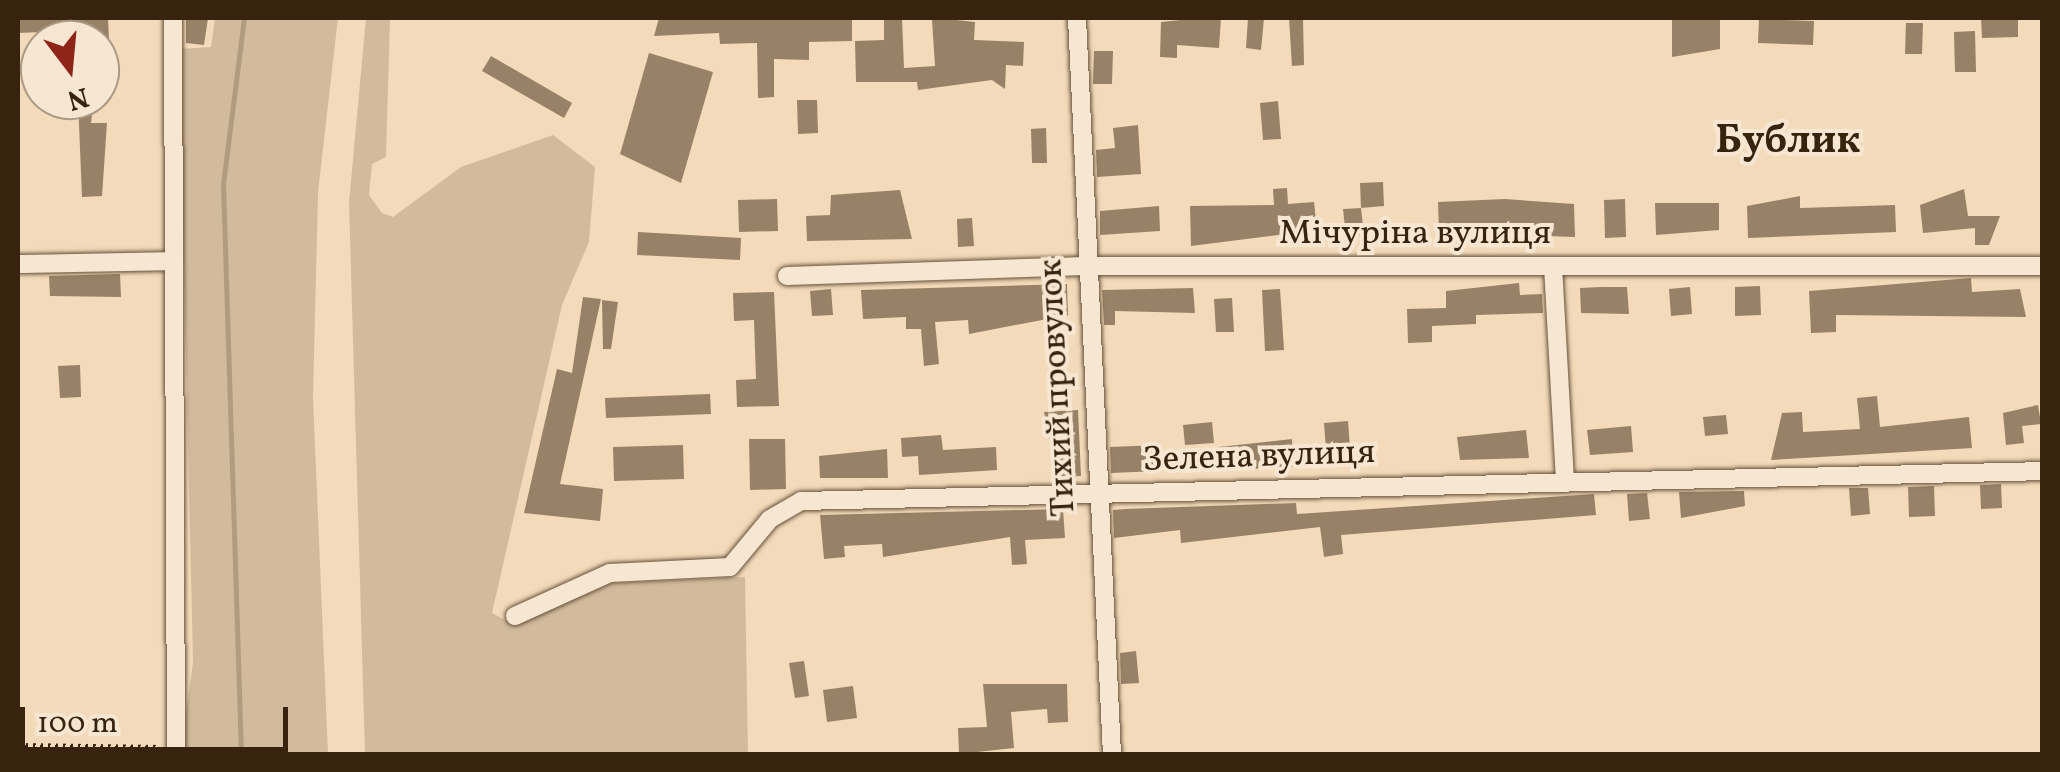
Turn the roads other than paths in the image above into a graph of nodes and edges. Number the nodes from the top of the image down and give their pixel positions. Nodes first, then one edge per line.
1 (172, 18) edge
2 (1076, 18) edge
3 (170, 262) junction
4 (18, 264) edge
5 (1084, 266) junction
6 (1554, 266) junction
7 (2042, 266) edge
8 (788, 276) dead end
9 (2042, 471) edge
10 (1564, 478) junction
11 (1095, 496) junction
12 (515, 616) dead end
13 (174, 747) edge
14 (1112, 754) edge

1 - 3 street
2 - 5 street, Тихий провулок
3 - 4 street
3 - 13 street
5 - 6 street, Мічуріна вулиця
5 - 8 street, Мічуріна вулиця
5 - 11 street, Тихий провулок
6 - 7 street, Мічуріна вулиця
6 - 10 street
9 - 10 street, Зелена вулиця
10 - 11 street, Зелена вулиця
11 - 12 street, Зелена вулиця
11 - 14 street, Тихий провулок

